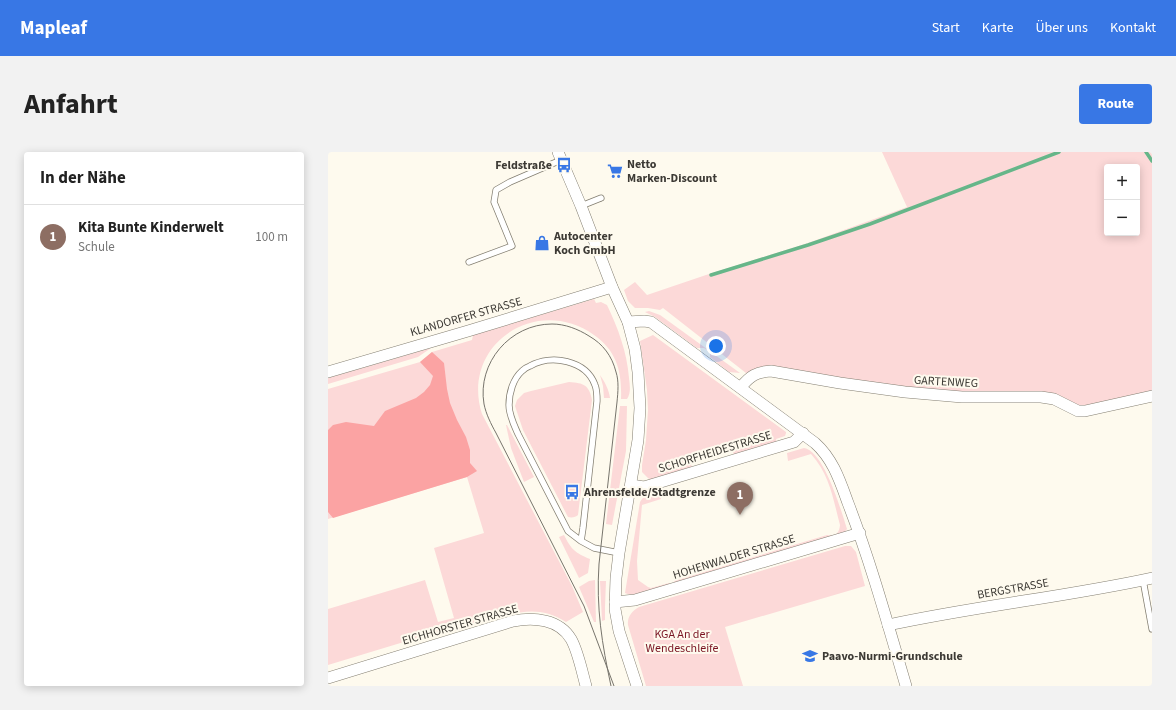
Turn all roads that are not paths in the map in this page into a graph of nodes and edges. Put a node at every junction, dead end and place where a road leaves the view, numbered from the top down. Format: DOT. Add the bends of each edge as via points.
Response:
graph roads {
  1 [pos="560,156"];
  2 [pos="601,198"];
  3 [pos="581,206"];
  4 [pos="469,262"];
  5 [pos="611,284"];
  6 [pos="628,322"];
  7 [pos="328,372"];
  8 [pos="741,387"];
  9 [pos="1152,396"];
  10 [pos="803,433"];
  11 [pos="630,485"];
  12 [pos="860,533"];
  13 [pos="581,541"];
  14 [pos="619,553"];
  15 [pos="1147,579"];
  16 [pos="615,602"];
  17 [pos="888,625"];
  18 [pos="1152,628"];
  19 [pos="328,678"];
  20 [pos="586,686"];
  21 [pos="636,686"];
  22 [pos="906,686"];
  1 -- 3 [label="street"];
  1 -- 4 [label="lane" via="496,190 494,202 512,246"];
  2 -- 3 [label="lane"];
  3 -- 5 [label="street"];
  5 -- 6 [label="street"];
  5 -- 7 [label="street, KLANDORFER STRASSE" via="475,329"];
  6 -- 8 [label="street" via="651,322"];
  6 -- 11 [label="street" via="635,349 640,408 638,440"];
  8 -- 9 [label="street, GARTENWEG" via="754,375 778,372 905,392 962,397 1042,397 1054,399 1085,412"];
  8 -- 10 [label="street"];
  10 -- 11 [label="street, SCHORFHEIDESTRASSE" via="794,442 782,446 644,487"];
  10 -- 12 [label="street" via="824,450 835,468"];
  11 -- 14 [label="street"];
  12 -- 16 [label="street, HOHENWALDER STRASSE" via="635,600"];
  12 -- 17 [label="street"];
  13 -- 13 [label="lane" via="597,401 596,386 586,371 574,364 554,359 535,363 522,371 511,387 509,405 518,434 568,531"];
  13 -- 14 [label="lane" via="594,548"];
  14 -- 16 [label="street"];
  15 -- 17 [label="street, BERGSTRASSE" via="926,616"];
  15 -- 18 [label="lane, BERGSTRASSE"];
  16 -- 21 [label="street" via="619,631"];
  17 -- 22 [label="street"];
  19 -- 20 [label="street, EICHHORSTER STRASSE" via="513,621 529,619 550,622 564,630 573,644"];
}
